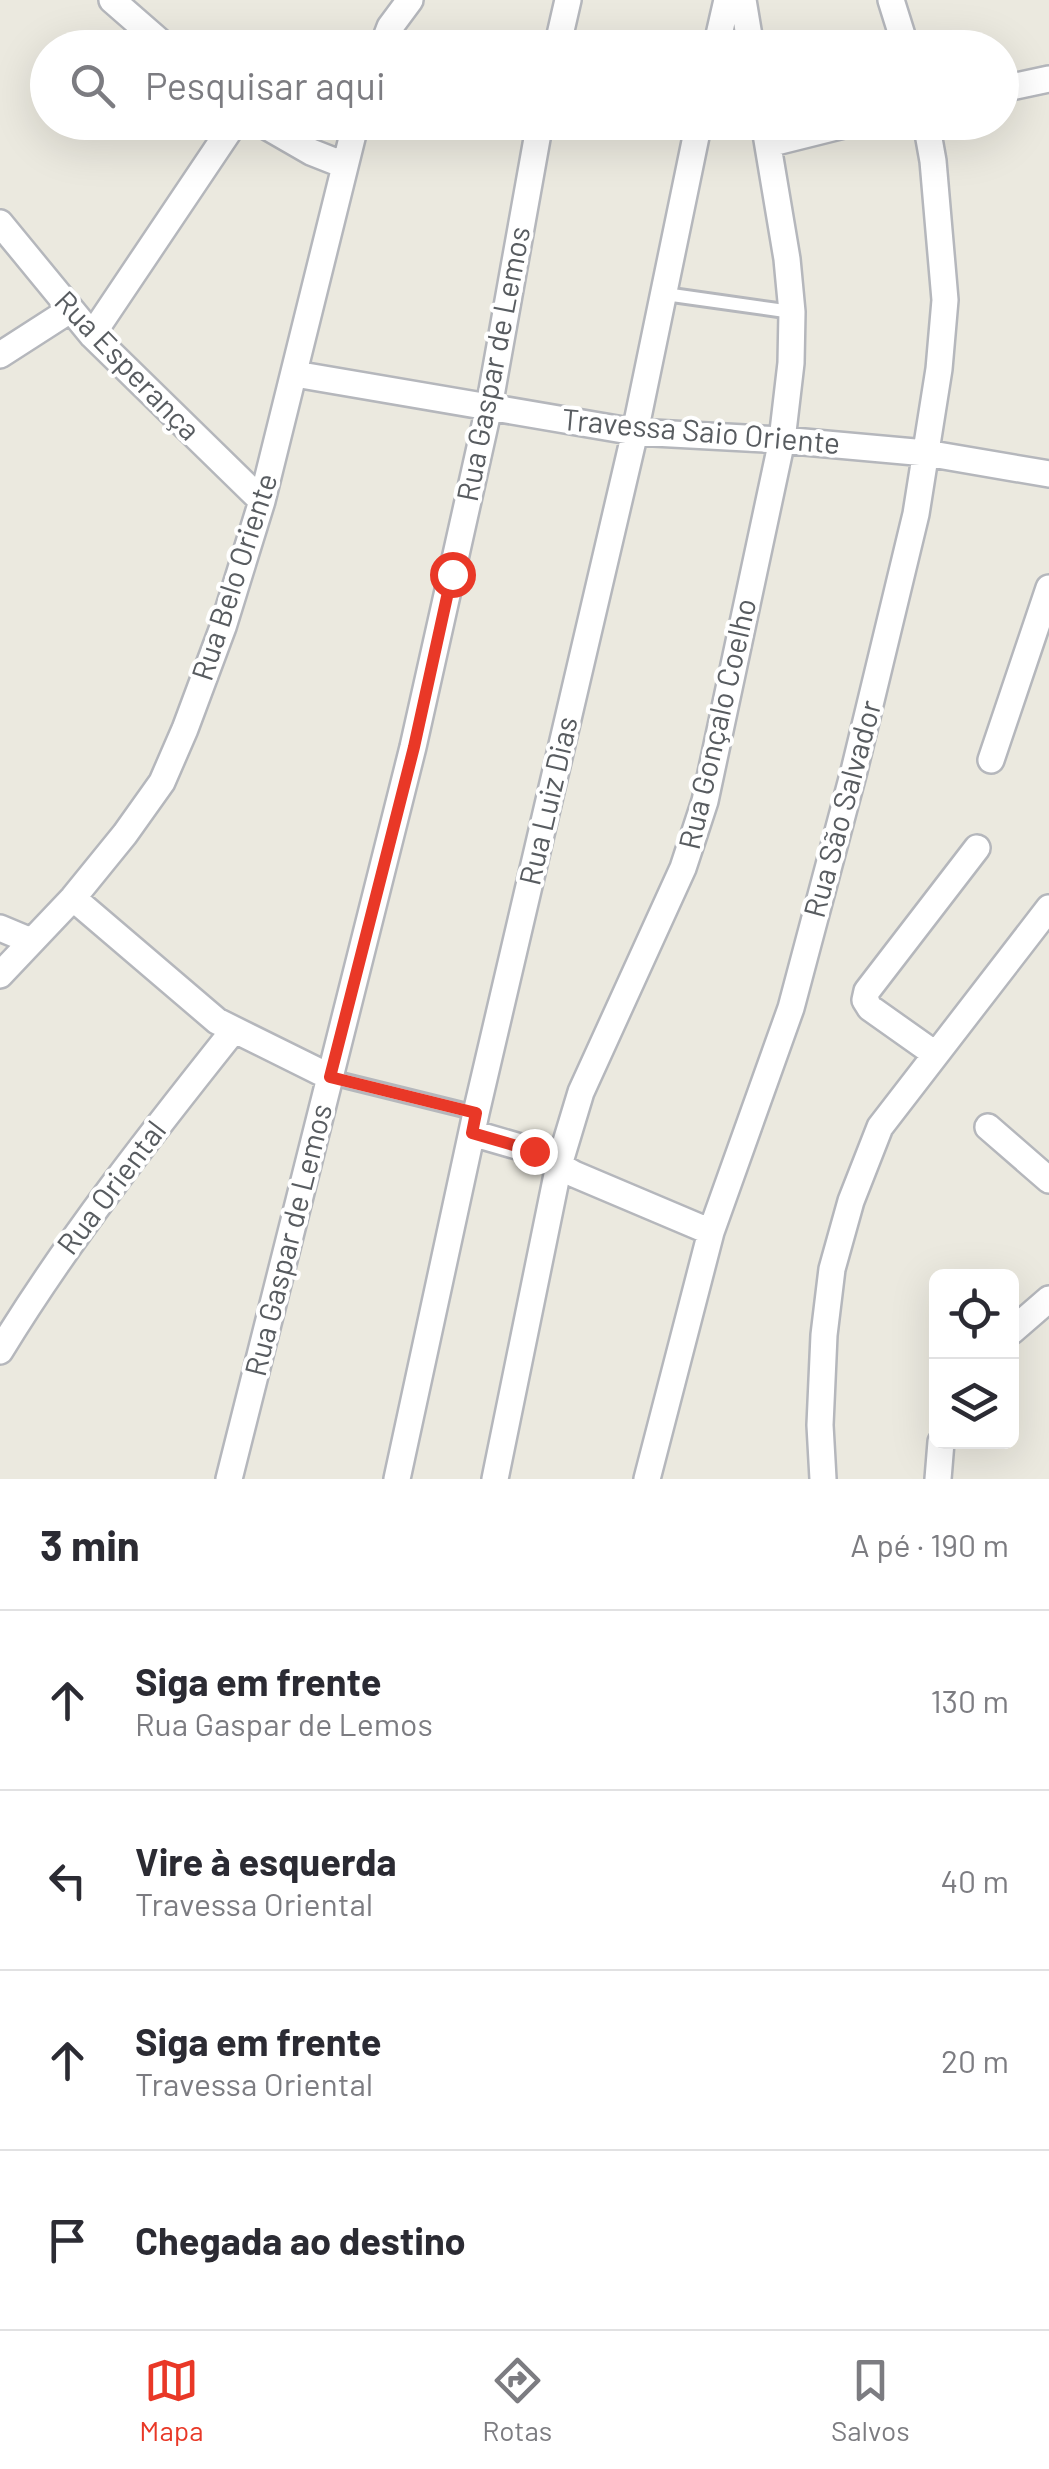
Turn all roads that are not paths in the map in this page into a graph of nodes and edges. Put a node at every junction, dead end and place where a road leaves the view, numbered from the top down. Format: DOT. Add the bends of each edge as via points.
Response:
graph roads {
  1 [pos="112,0"];
  2 [pos="410,0"];
  3 [pos="568,0"];
  4 [pos="727,0"];
  5 [pos="743,0"];
  6 [pos="891,0"];
  7 [pos="146,30"];
  8 [pos="389,30"];
  9 [pos="561,30"];
  10 [pos="720,30"];
  11 [pos="748,30"];
  12 [pos="900,30"];
  13 [pos="1049,79"];
  14 [pos="1019,85"];
  15 [pos="223,140"];
  16 [pos="290,140"];
  17 [pos="351,140"];
  18 [pos="537,140"];
  19 [pos="695,140"];
  20 [pos="767,140"];
  21 [pos="928,140"];
  22 [pos="344,166"];
  23 [pos="0,223"];
  24 [pos="665,294"];
  25 [pos="70,310"];
  26 [pos="792,312"];
  27 [pos="92,335"];
  28 [pos="0,355"];
  29 [pos="296,374"];
  30 [pos="490,407"];
  31 [pos="636,432"];
  32 [pos="782,440"];
  33 [pos="926,452"];
  34 [pos="1049,474"];
  35 [pos="262,501"];
  36 [pos="1049,588"];
  37 [pos="992,760"];
  38 [pos="977,848"];
  39 [pos="74,898"];
  40 [pos="1049,908"];
  41 [pos="0,928"];
  42 [pos="31,940"];
  43 [pos="0,975"];
  44 [pos="233,1031"];
  45 [pos="935,1054"];
  46 [pos="330,1077"];
  47 [pos="474,1123"];
  48 [pos="988,1127"];
  49 [pos="558,1165"];
  50 [pos="1049,1180"];
  51 [pos="711,1232"];
  52 [pos="1049,1299"];
  53 [pos="1019,1325"];
  54 [pos="0,1351"];
  55 [pos="940,1449"];
  56 [pos="229,1479"];
  57 [pos="397,1479"];
  58 [pos="495,1479"];
  59 [pos="647,1479"];
  60 [pos="822,1479"];
  61 [pos="938,1479"];
  1 -- 7 [label="street"];
  2 -- 8 [label="street"];
  3 -- 9 [label="street"];
  4 -- 10 [label="street"];
  5 -- 11 [label="street"];
  6 -- 12 [label="street"];
  13 -- 14 [label="street"];
  15 -- 27 [label="street"];
  16 -- 22 [label="street"];
  17 -- 22 [label="street, Rua Belo Oriente"];
  18 -- 30 [label="street, Rua Gaspar de Lemos"];
  19 -- 24 [label="street, Rua Luiz Dias"];
  20 -- 26 [label="street, Rua Gonçalo Coelho"];
  21 -- 33 [label="street, Rua São Salvador" via="945,300"];
  22 -- 29 [label="street, Rua Belo Oriente"];
  23 -- 25 [label="street, Rua Esperança"];
  24 -- 26 [label="lane"];
  24 -- 31 [label="street, Rua Luiz Dias"];
  25 -- 27 [label="street, Rua Esperança"];
  25 -- 28 [label="street"];
  26 -- 32 [label="street, Rua Gonçalo Coelho"];
  27 -- 35 [label="street, Rua Esperança"];
  29 -- 30 [label="street, Travessa Saio Oriente"];
  29 -- 35 [label="street, Rua Belo Oriente"];
  30 -- 31 [label="street, Travessa Saio Oriente"];
  30 -- 46 [label="street, Rua Gaspar de Lemos" via="414,747"];
  31 -- 32 [label="street, Travessa Saio Oriente"];
  31 -- 47 [label="street, Rua Luiz Dias"];
  32 -- 33 [label="street, Travessa Saio Oriente"];
  32 -- 49 [label="street, Rua Gonçalo Coelho" via="705,800 684,868 581,1092"];
  33 -- 34 [label="street, Travessa Saio Oriente"];
  33 -- 51 [label="street, Rua São Salvador" via="904,570 790,1008"];
  35 -- 39 [label="street, Rua Belo Oriente" via="223,626 162,782"];
  36 -- 37 [label="street"];
  38 -- 45 [label="street" via="865,1000"];
  39 -- 42 [label="street, Rua Belo Oriente"];
  39 -- 44 [label="street"];
  40 -- 45 [label="street"];
  41 -- 42 [label="street"];
  42 -- 43 [label="street, Rua Belo Oriente"];
  44 -- 46 [label="street"];
  44 -- 54 [label="street, Rua Oriental" via="100,1203"];
  45 -- 60 [label="street" via="880,1127 832,1269"];
  46 -- 47 [label="lane"];
  46 -- 56 [label="street, Rua Gaspar de Lemos"];
  47 -- 49 [label="street"];
  47 -- 57 [label="street, Rua Luiz Dias"];
  48 -- 50 [label="street"];
  49 -- 51 [label="street"];
  49 -- 58 [label="street, Rua Gonçalo Coelho"];
  51 -- 59 [label="street, Rua São Salvador"];
  52 -- 53 [label="street"];
  55 -- 61 [label="street"];
}
